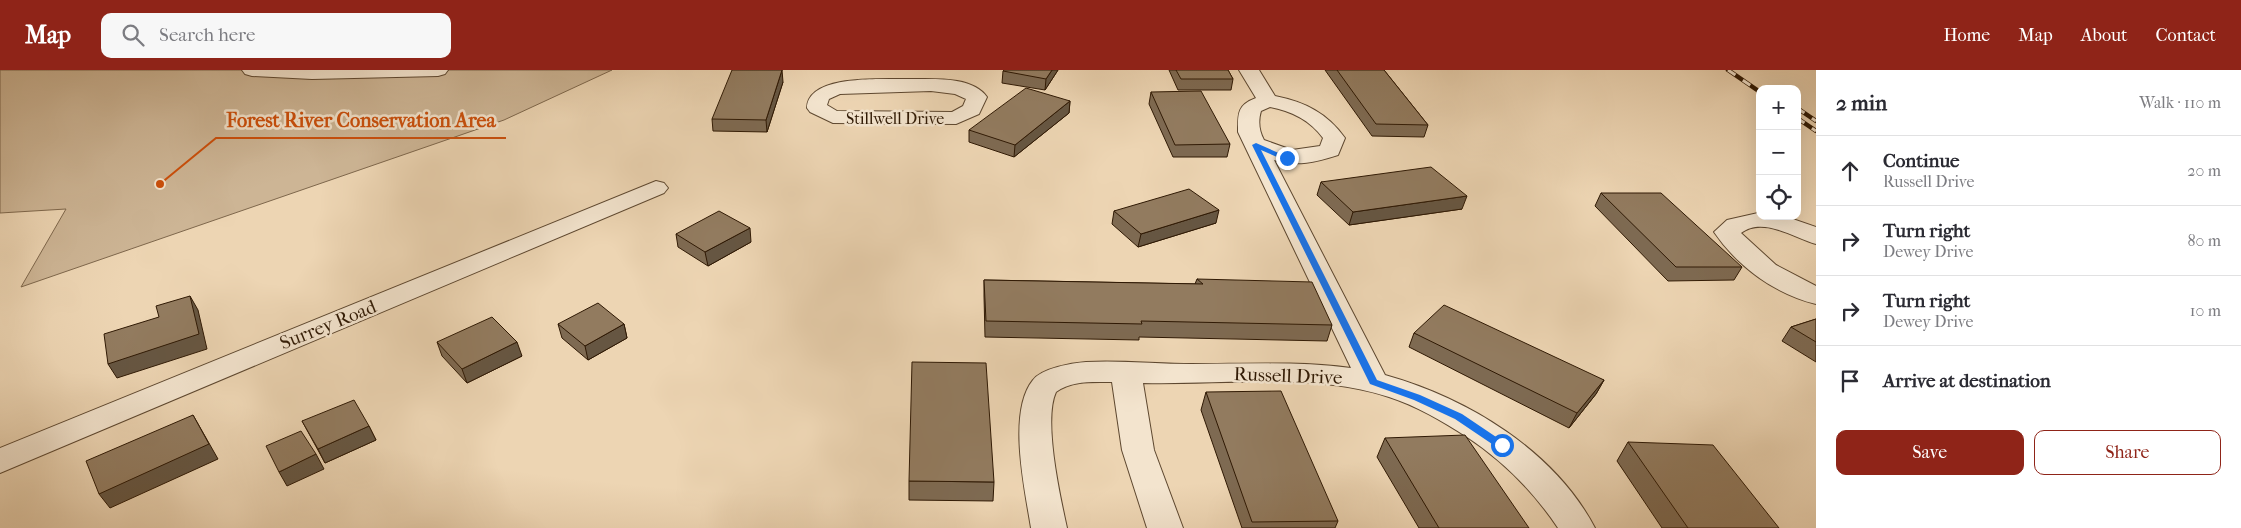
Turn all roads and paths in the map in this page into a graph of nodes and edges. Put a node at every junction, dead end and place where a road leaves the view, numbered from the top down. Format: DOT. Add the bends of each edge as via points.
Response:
graph roads {
  1 [pos="252,70"];
  2 [pos="438,70"];
  3 [pos="972,70"];
  4 [pos="1249,70"];
  5 [pos="959,87"];
  6 [pos="1268,102"];
  7 [pos="1256,145"];
  8 [pos="656,188"];
  9 [pos="1816,236"];
  10 [pos="1816,296"];
  11 [pos="1126,372"];
  12 [pos="1373,382"];
  13 [pos="0,461"];
  14 [pos="1049,528"];
  15 [pos="1165,528"];
  16 [pos="1577,528"];
  1 -- 2 [label="street" via="312,73"];
  3 -- 5 [label="street, Stillwell Drive"];
  4 -- 6 [label="street"];
  5 -- 5 [label="street, Stillwell Drive" via="845,88 825,92 816,103 823,114 833,117 956,118 972,110 977,97 974,92"];
  6 -- 7 [label="street" via="1252,107 1249,117 1249,132"];
  6 -- 7 [label="street" via="1290,104 1307,113 1325,124 1334,138 1330,150 1311,157 1287,158"];
  7 -- 12 [label="street"];
  8 -- 13 [label="street, Surrey Road"];
  9 -- 10 [label="street" via="1773,221 1751,220 1734,224 1727,232 1759,267 1783,283"];
  11 -- 12 [label="street, Russell Drive" via="1322,374"];
  11 -- 14 [label="street, Russell Drive" via="1084,372 1046,384 1039,392 1036,409 1041,486"];
  11 -- 15 [label="street" via="1138,450"];
  12 -- 16 [label="street, Russell Drive" via="1459,417 1502,445 1540,480 1568,512"];
}
